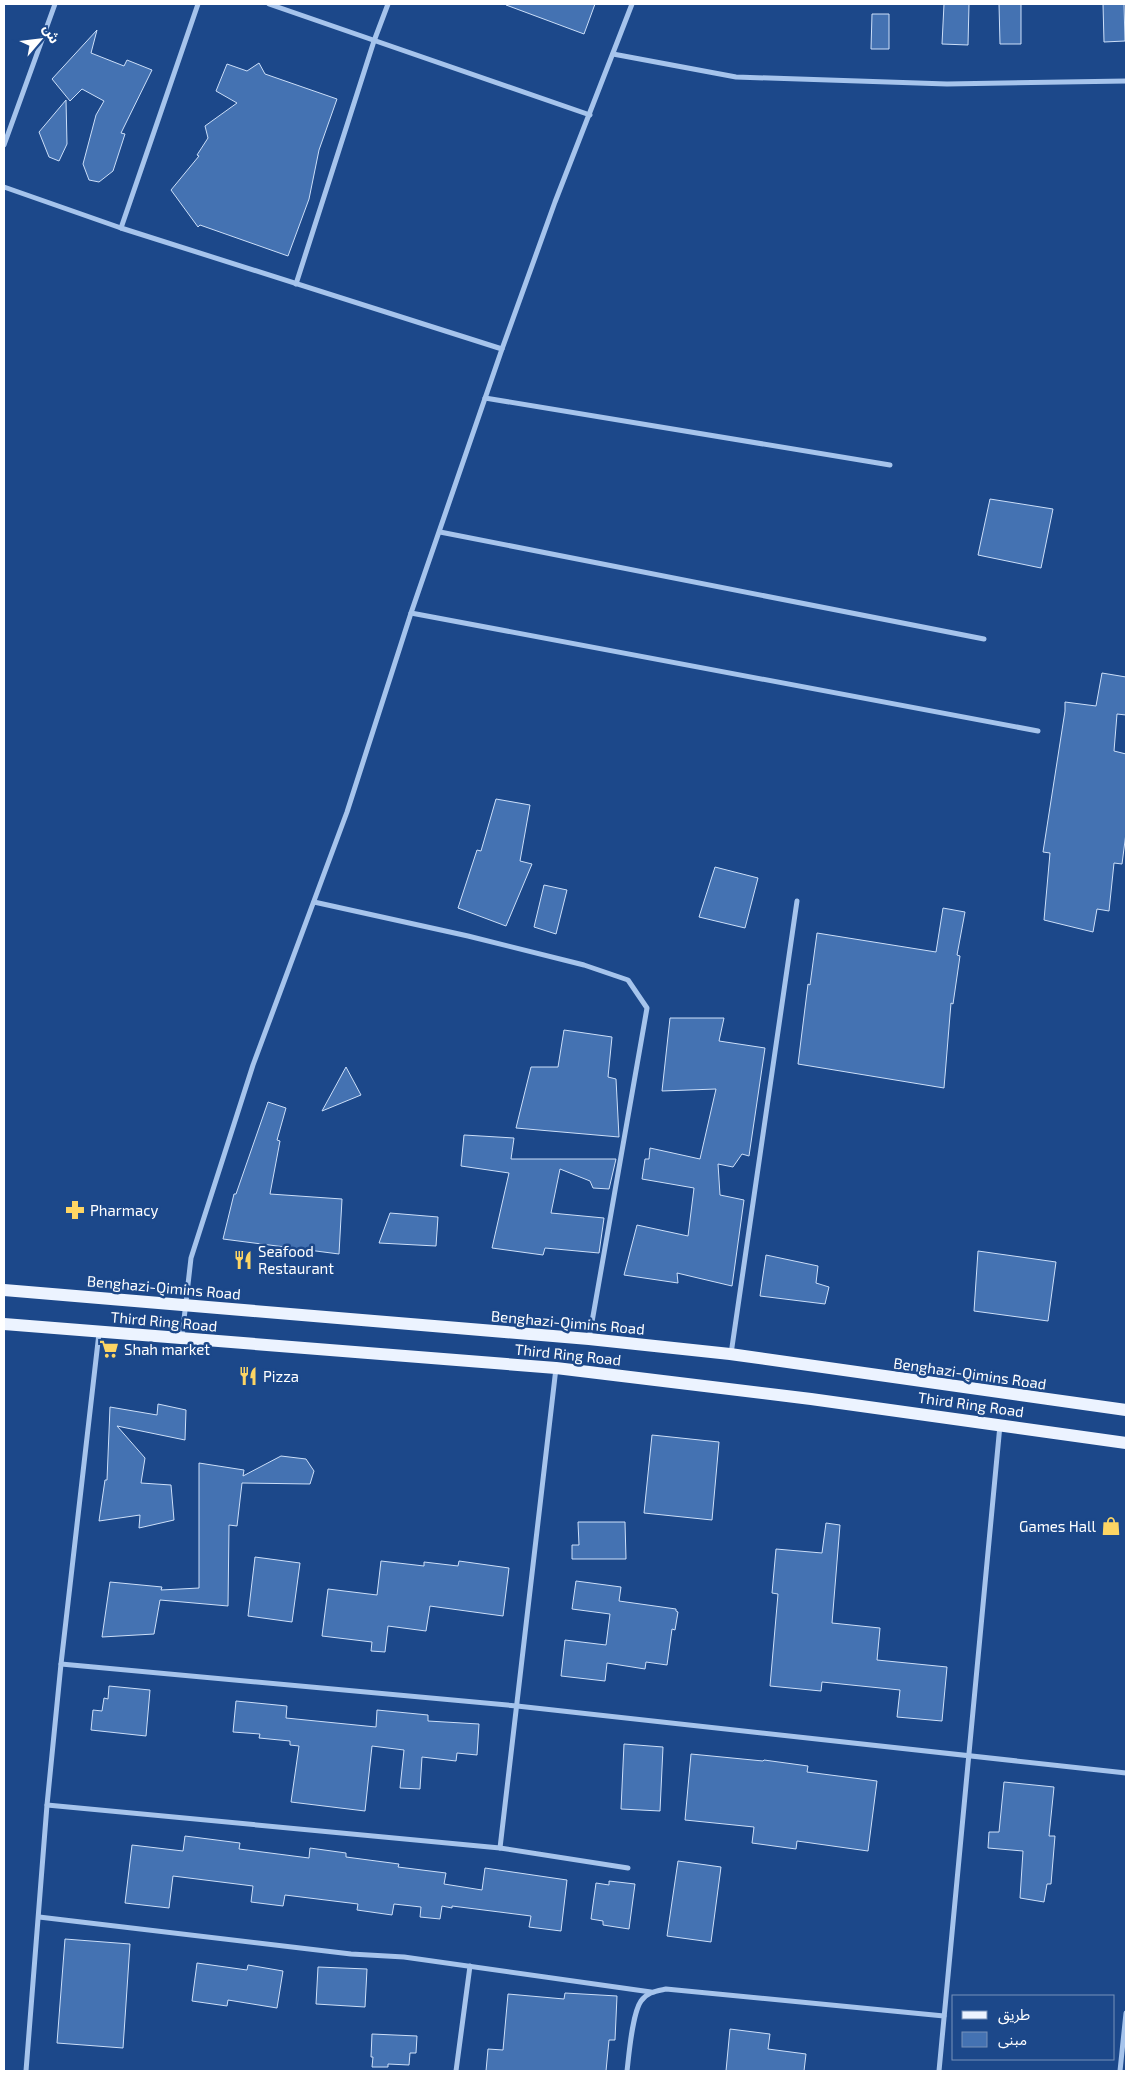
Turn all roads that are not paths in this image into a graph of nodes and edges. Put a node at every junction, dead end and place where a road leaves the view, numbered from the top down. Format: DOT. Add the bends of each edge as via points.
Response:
graph roads {
  1 [pos="55,4"];
  2 [pos="198,4"];
  3 [pos="269,4"];
  4 [pos="388,4"];
  5 [pos="632,4"];
  6 [pos="374,41"];
  7 [pos="613,54"];
  8 [pos="1126,81"];
  9 [pos="590,115"];
  10 [pos="4,145"];
  11 [pos="4,187"];
  12 [pos="121,228"];
  13 [pos="296,284"];
  14 [pos="502,349"];
  15 [pos="485,398"];
  16 [pos="890,465"];
  17 [pos="440,532"];
  18 [pos="412,613"];
  19 [pos="984,639"];
  20 [pos="1038,731"];
  21 [pos="797,901"];
  22 [pos="314,902"];
  23 [pos="4,1290"];
  24 [pos="184,1306"];
  25 [pos="4,1324"];
  26 [pos="99,1332"];
  27 [pos="182,1338"];
  28 [pos="588,1339"];
  29 [pos="730,1354"];
  30 [pos="556,1368"];
  31 [pos="1126,1410"];
  32 [pos="1000,1425"];
  33 [pos="1126,1443"];
  34 [pos="61,1664"];
  35 [pos="516,1706"];
  36 [pos="968,1755"];
  37 [pos="1126,1773"];
  38 [pos="47,1806"];
  39 [pos="500,1848"];
  40 [pos="628,1868"];
  41 [pos="39,1917"];
  42 [pos="470,1966"];
  43 [pos="651,1992"];
  44 [pos="1126,2013"];
  45 [pos="944,2016"];
  46 [pos="26,2071"];
  47 [pos="456,2071"];
  48 [pos="627,2071"];
  49 [pos="939,2071"];
  50 [pos="1120,2071"];
  1 -- 10 [label="street"];
  2 -- 12 [label="street"];
  3 -- 6 [label="street"];
  4 -- 6 [label="street"];
  5 -- 7 [label="street"];
  6 -- 9 [label="street"];
  6 -- 13 [label="street"];
  7 -- 8 [label="street" via="736,77 947,84"];
  7 -- 9 [label="street"];
  9 -- 14 [label="street"];
  11 -- 12 [label="street"];
  12 -- 13 [label="street"];
  13 -- 14 [label="street"];
  14 -- 15 [label="street"];
  15 -- 16 [label="street"];
  15 -- 17 [label="street"];
  17 -- 18 [label="street"];
  17 -- 19 [label="street"];
  18 -- 20 [label="street"];
  18 -- 22 [label="street"];
  21 -- 29 [label="street"];
  22 -- 24 [label="street" via="253,1065 191,1258"];
  22 -- 28 [label="street" via="584,964 628,980 647,1008"];
  23 -- 24 [label="main road, Benghazi-Qimins Road"];
  24 -- 27 [label="street"];
  24 -- 28 [label="main road, Benghazi-Qimins Road"];
  25 -- 26 [label="main road, Third Ring Road"];
  26 -- 27 [label="main road, Third Ring Road"];
  26 -- 34 [label="street"];
  27 -- 30 [label="main road, Third Ring Road"];
  28 -- 29 [label="main road, Benghazi-Qimins Road"];
  29 -- 31 [label="main road, Benghazi-Qimins Road"];
  30 -- 32 [label="main road, Third Ring Road" via="802,1397"];
  30 -- 35 [label="street"];
  32 -- 33 [label="main road, Third Ring Road"];
  32 -- 36 [label="street"];
  34 -- 35 [label="street"];
  34 -- 38 [label="street"];
  35 -- 36 [label="street"];
  35 -- 39 [label="street"];
  36 -- 37 [label="street"];
  36 -- 45 [label="street"];
  38 -- 39 [label="street"];
  38 -- 41 [label="street"];
  39 -- 40 [label="street"];
  41 -- 42 [label="street"];
  41 -- 46 [label="street"];
  42 -- 43 [label="street"];
  42 -- 47 [label="street"];
  43 -- 45 [label="street" via="666,1989"];
  43 -- 48 [label="street" via="641,2001 635,2020"];
  44 -- 50 [label="street"];
  45 -- 49 [label="street"];
}
